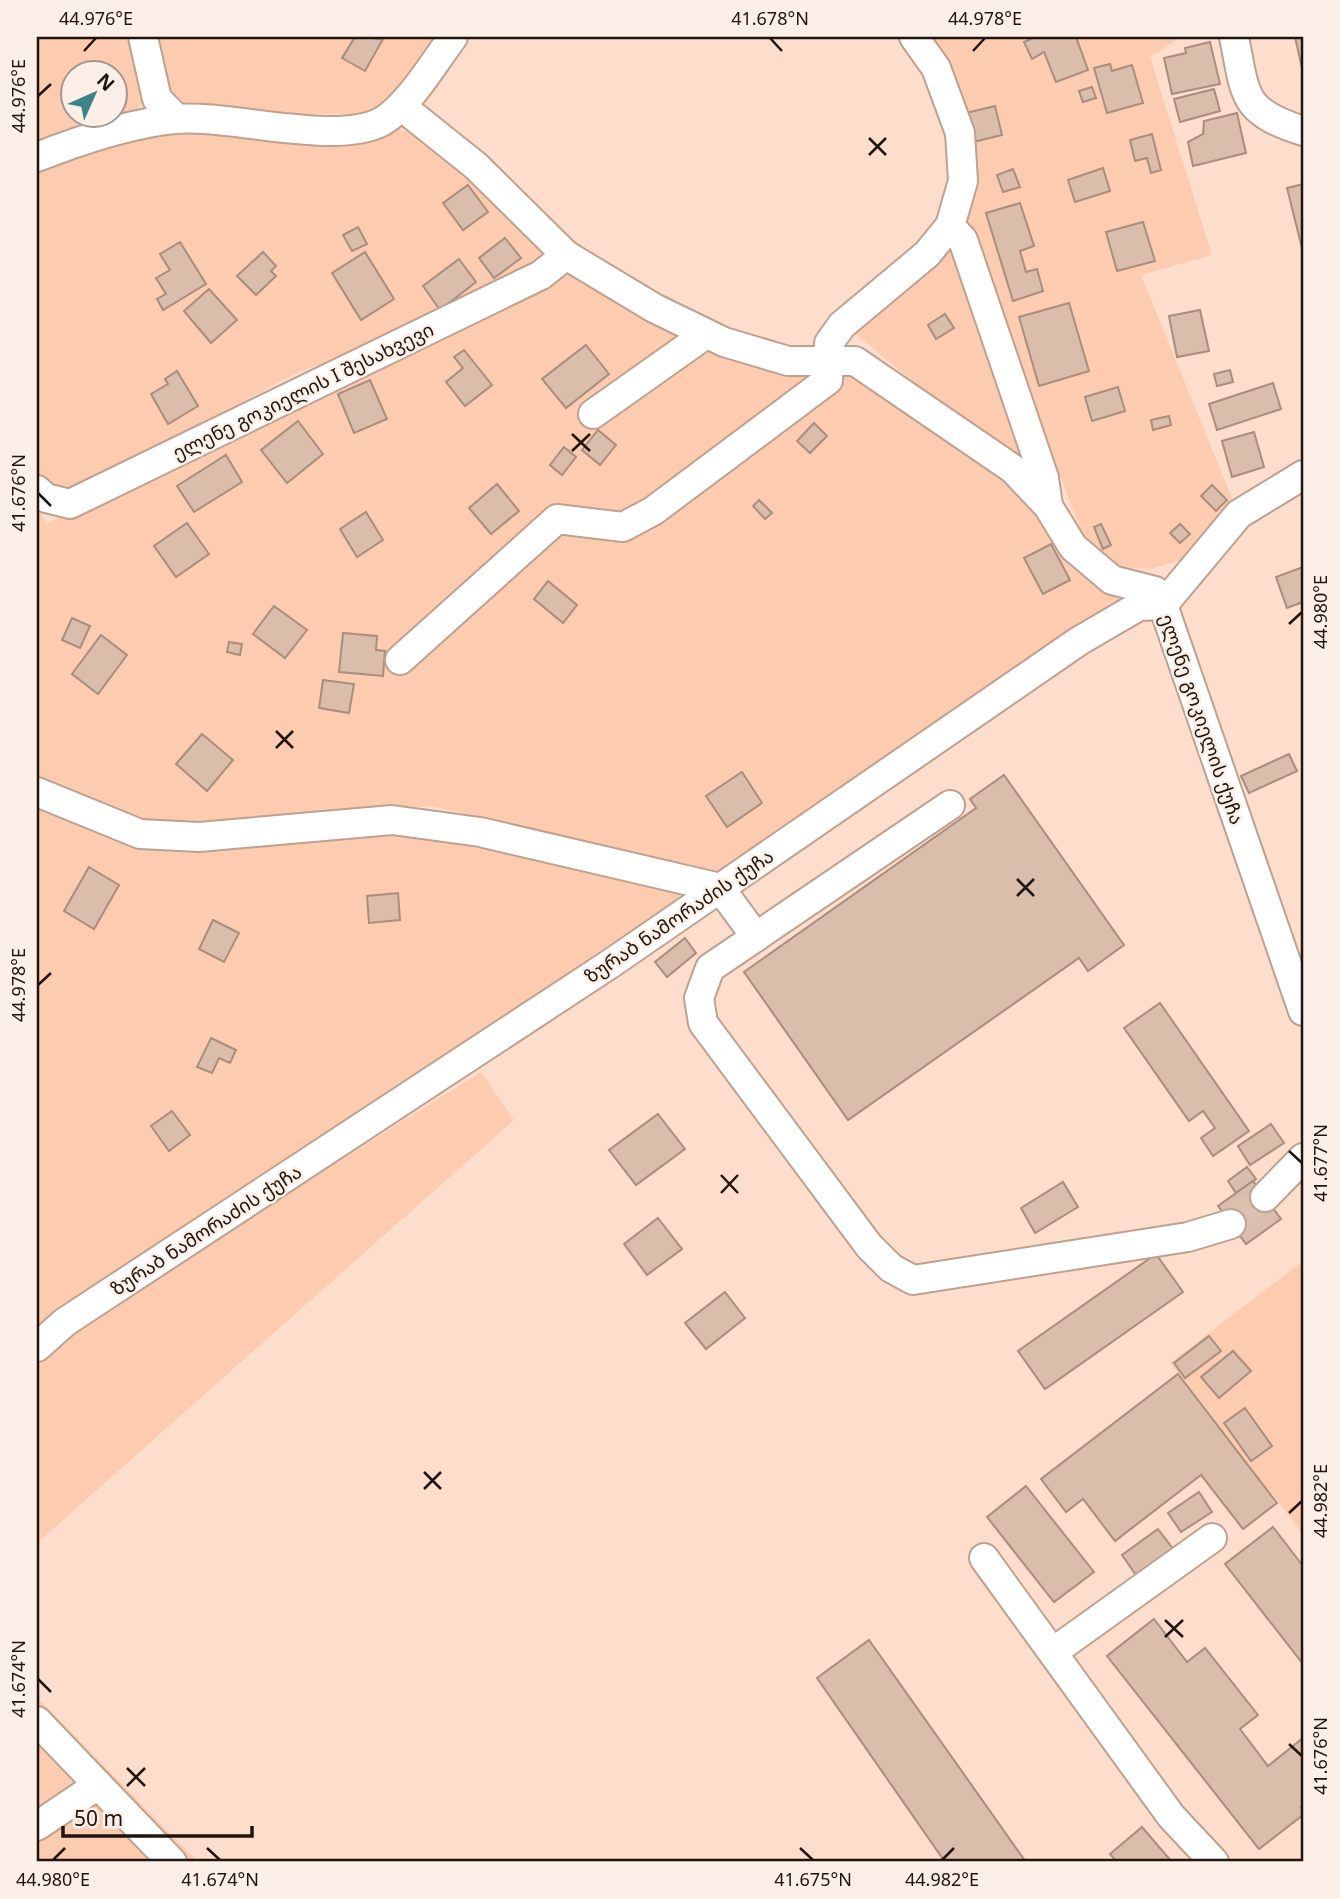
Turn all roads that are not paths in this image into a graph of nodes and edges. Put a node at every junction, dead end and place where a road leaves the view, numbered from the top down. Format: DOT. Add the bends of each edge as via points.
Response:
graph roads {
  1 [pos="143,37"];
  2 [pos="453,37"];
  3 [pos="914,37"];
  4 [pos="1234,37"];
  5 [pos="401,106"];
  6 [pos="176,118"];
  7 [pos="1303,131"];
  8 [pos="37,157"];
  9 [pos="950,226"];
  10 [pos="566,254"];
  11 [pos="706,334"];
  12 [pos="827,360"];
  13 [pos="593,414"];
  14 [pos="1303,475"];
  15 [pos="37,490"];
  16 [pos="1048,506"];
  17 [pos="1163,605"];
  18 [pos="400,660"];
  19 [pos="37,792"];
  20 [pos="950,805"];
  21 [pos="720,888"];
  22 [pos="756,937"];
  23 [pos="1303,1011"];
  24 [pos="1303,1158"];
  25 [pos="1265,1197"];
  26 [pos="1231,1224"];
  27 [pos="37,1347"];
  28 [pos="1212,1538"];
  29 [pos="984,1558"];
  30 [pos="1053,1652"];
  31 [pos="37,1721"];
  32 [pos="98,1785"];
  33 [pos="37,1826"];
  34 [pos="172,1862"];
  35 [pos="1214,1862"];
  1 -- 6 [label="street" via="156,99"];
  2 -- 5 [label="street"];
  3 -- 9 [label="street" via="936,68 960,133 963,181"];
  4 -- 7 [label="street" via="1246,97 1271,121"];
  5 -- 6 [label="street" via="381,122 334,129"];
  5 -- 10 [label="street" via="476,166"];
  6 -- 8 [label="street" via="74,142"];
  9 -- 12 [label="street" via="927,254 842,325 829,343"];
  9 -- 16 [label="street" via="963,240 1044,478"];
  10 -- 11 [label="street"];
  10 -- 15 [label="street, ელენე გოკიელის I შესახვევი" via="541,275 70,504 46,499"];
  11 -- 12 [label="street" via="788,360"];
  11 -- 13 [label="street"];
  12 -- 16 [label="street, ელენე გოკიელის ქუჩა" via="855,361 882,377 1013,469"];
  12 -- 18 [label="street" via="828,380 653,511 623,527 557,519"];
  14 -- 17 [label="street" via="1239,514"];
  16 -- 17 [label="street, ელენე გოკიელის ქუჩა" via="1073,547 1112,580 1155,591"];
  17 -- 21 [label="street, ზურაბ ნამორაძის ქუჩა" via="1139,606 1079,641"];
  17 -- 23 [label="street, ელენე გოკიელის ქუჩა"];
  19 -- 21 [label="street" via="140,834 200,837 392,820 480,832"];
  20 -- 22 [label="street"];
  21 -- 22 [label="street"];
  21 -- 27 [label="street, ზურაბ ნამორაძის ქუჩა" via="65,1322"];
  22 -- 26 [label="street" via="710,968 699,998 703,1023 869,1246 891,1268 913,1280 1188,1237"];
  24 -- 25 [label="street"];
  28 -- 30 [label="street"];
  29 -- 30 [label="street"];
  30 -- 35 [label="street" via="1171,1816"];
  31 -- 32 [label="street"];
  32 -- 33 [label="street"];
  32 -- 34 [label="street"];
}
